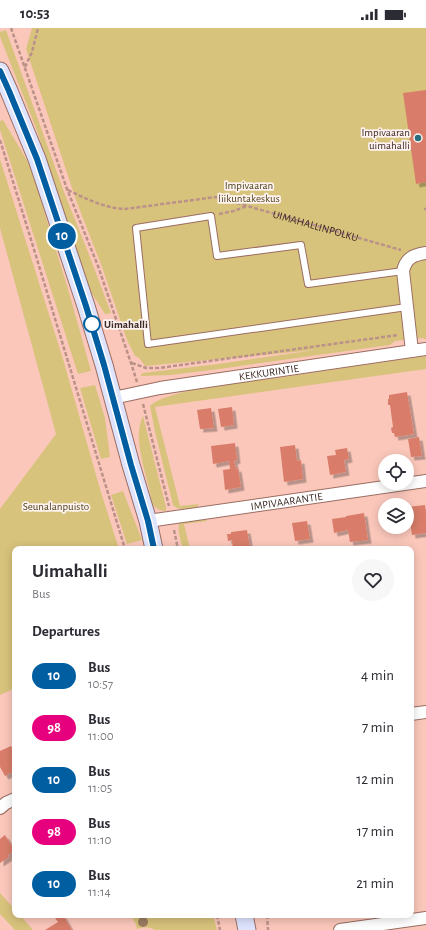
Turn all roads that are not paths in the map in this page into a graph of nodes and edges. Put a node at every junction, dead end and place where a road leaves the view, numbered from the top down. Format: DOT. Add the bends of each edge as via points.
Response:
graph roads {
  1 [pos="0,71"];
  2 [pos="421,254"];
  3 [pos="403,272"];
  4 [pos="407,307"];
  5 [pos="426,349"];
  6 [pos="412,351"];
  7 [pos="113,398"];
  8 [pos="426,481"];
  9 [pos="148,521"];
  10 [pos="153,546"];
  11 [pos="426,712"];
  12 [pos="414,714"];
  13 [pos="12,800"];
  14 [pos="0,808"];
  15 [pos="245,918"];
  16 [pos="426,918"];
  17 [pos="247,930"];
  18 [pos="340,930"];
  1 -- 7 [label="main road" via="37,159 86,306"];
  2 -- 3 [label="street" via="410,258"];
  3 -- 4 [label="street"];
  3 -- 4 [label="lane" via="308,284 301,245 217,256 211,216 136,228 148,344"];
  4 -- 6 [label="street"];
  5 -- 6 [label="street, KEKKURINTIE"];
  6 -- 7 [label="street, KEKKURINTIE" via="160,388"];
  7 -- 9 [label="main road"];
  8 -- 9 [label="street, IMPIVAARANTIE"];
  9 -- 10 [label="main road"];
  11 -- 12 [label="street"];
  13 -- 14 [label="street"];
  15 -- 17 [label="main road"];
  16 -- 18 [label="street"];
}
